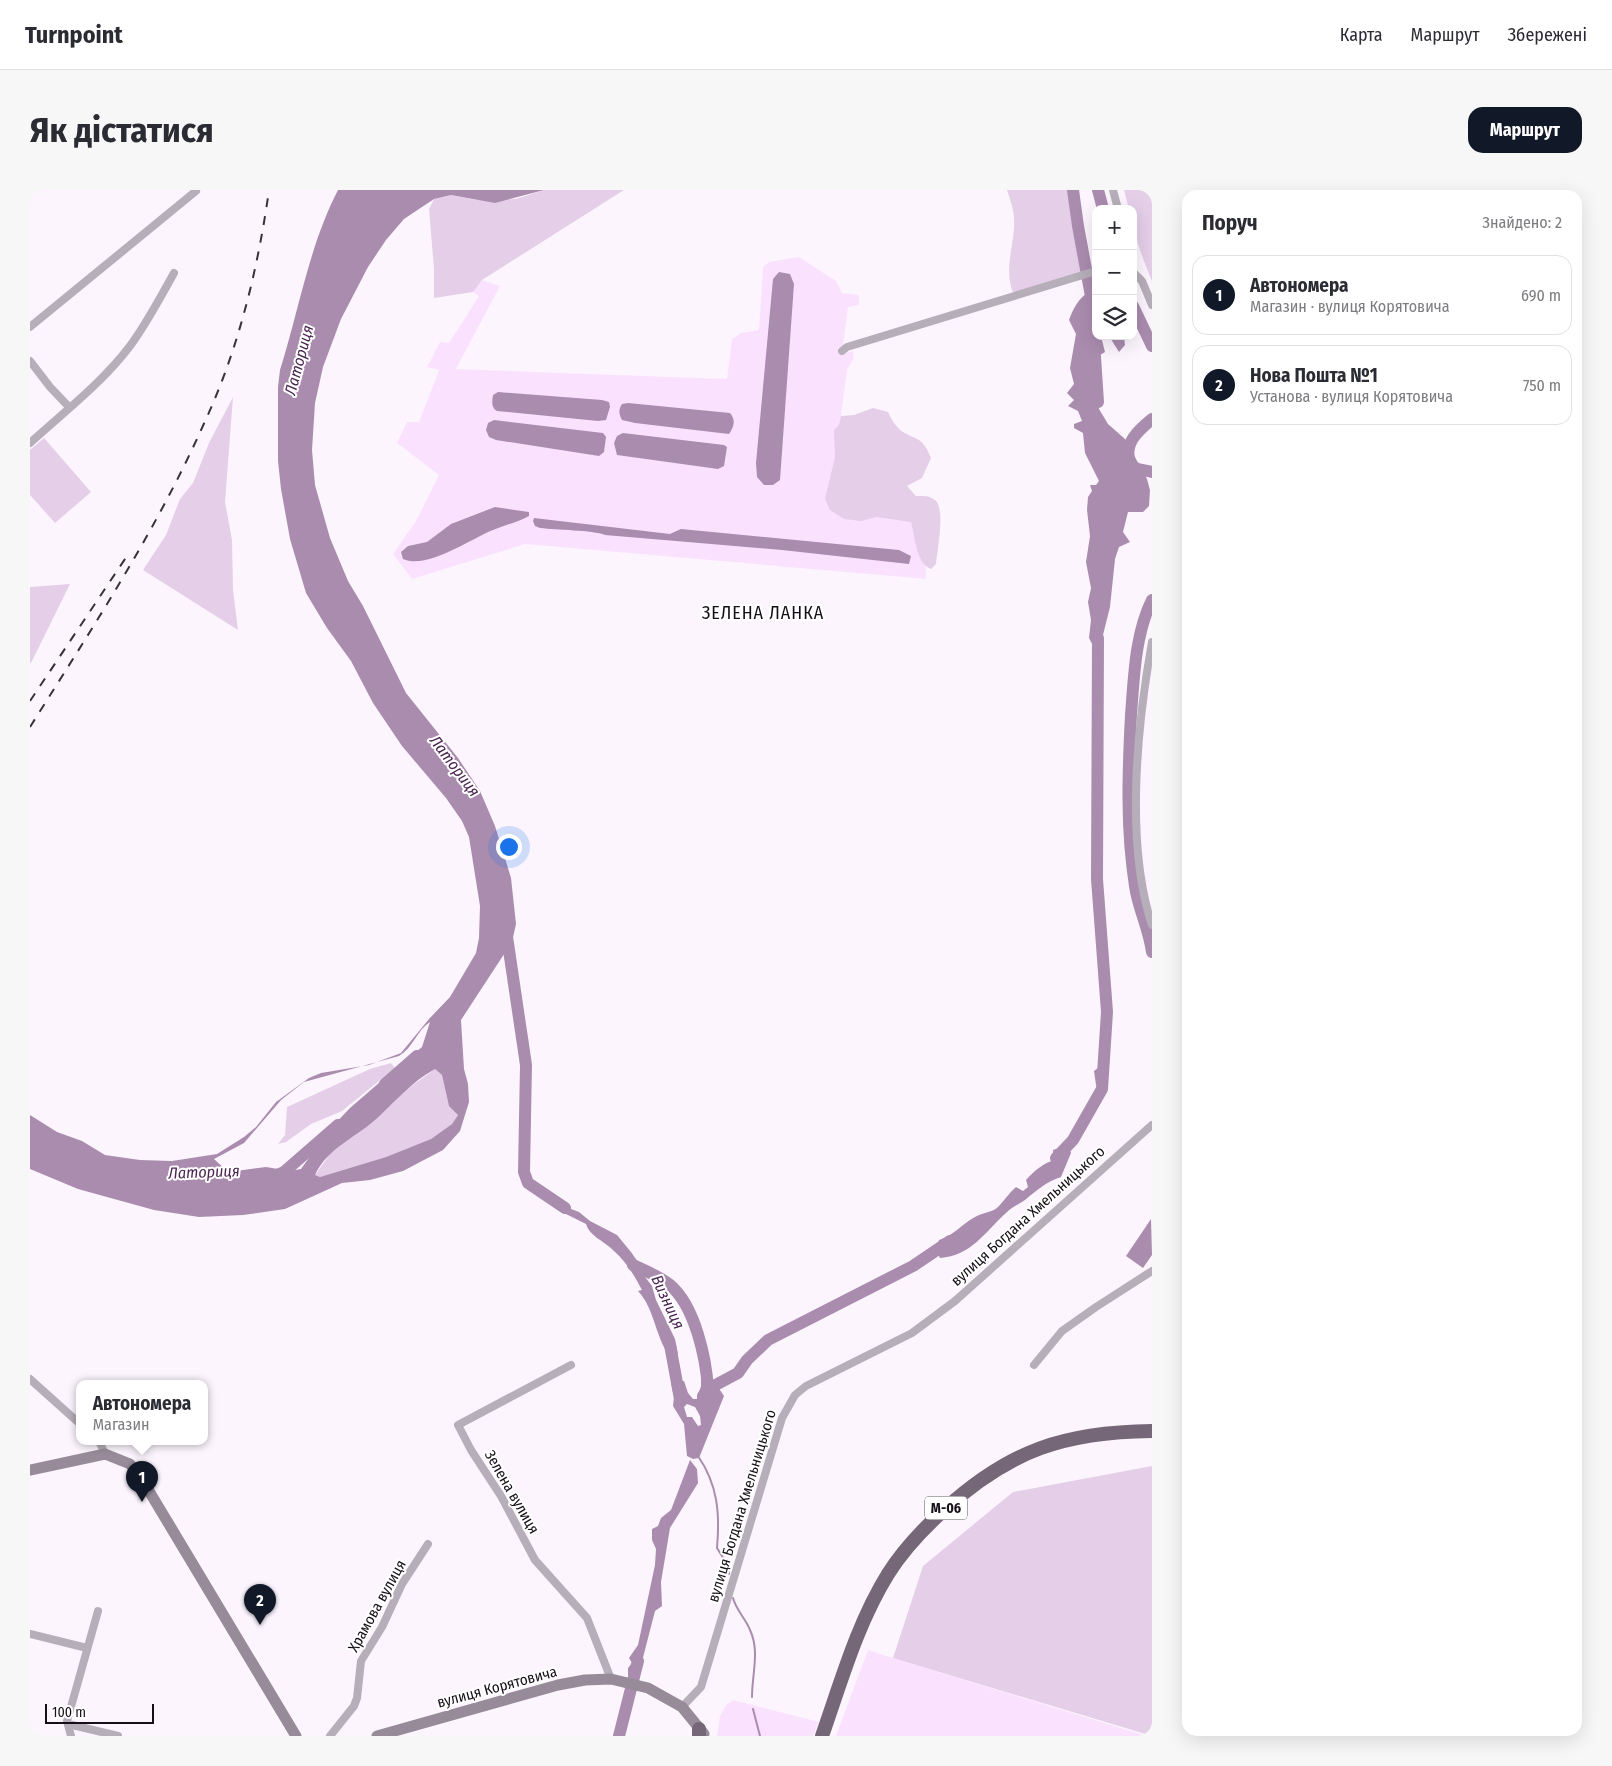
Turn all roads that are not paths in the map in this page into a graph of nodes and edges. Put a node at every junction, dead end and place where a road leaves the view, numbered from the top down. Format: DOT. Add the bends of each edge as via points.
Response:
graph roads {
  1 [pos="1113,190"];
  2 [pos="196,191"];
  3 [pos="1117,205"];
  4 [pos="1092,272"];
  5 [pos="174,273"];
  6 [pos="1137,276"];
  7 [pos="1152,305"];
  8 [pos="30,327"];
  9 [pos="842,351"];
  10 [pos="30,361"];
  11 [pos="69,407"];
  12 [pos="30,443"];
  13 [pos="1152,642"];
  14 [pos="1152,925"];
  15 [pos="1152,1125"];
  16 [pos="1151,1275"];
  17 [pos="1034,1364"];
  18 [pos="571,1365"];
  19 [pos="30,1379"];
  20 [pos="76,1419"];
  21 [pos="1152,1432"];
  22 [pos="101,1445"];
  23 [pos="105,1454"];
  24 [pos="30,1470"];
  25 [pos="428,1544"];
  26 [pos="98,1611"];
  27 [pos="30,1634"];
  28 [pos="87,1648"];
  29 [pos="611,1679"];
  30 [pos="682,1707"];
  31 [pos="68,1724"];
  32 [pos="701,1734"];
  33 [pos="71,1736"];
  34 [pos="118,1736"];
  35 [pos="296,1736"];
  36 [pos="330,1736"];
  37 [pos="377,1736"];
  38 [pos="822,1736"];
  1 -- 3 [label="street"];
  2 -- 8 [label="street"];
  4 -- 9 [label="street"];
  5 -- 11 [label="street" via="129,347"];
  6 -- 7 [label="street"];
  10 -- 11 [label="street"];
  11 -- 12 [label="street"];
  13 -- 14 [label="street" via="1137,752 1141,885"];
  15 -- 30 [label="street, вулиця Богдана Хмельницького" via="927,1323 806,1386 795,1395 782,1418 701,1687"];
  16 -- 17 [label="street" via="1117,1293 1062,1331"];
  18 -- 29 [label="street, Зелена вулиця" via="458,1425 535,1560 587,1618"];
  19 -- 20 [label="street"];
  21 -- 38 [label="highway, М-06" via="1094,1434 1042,1446 997,1468 956,1498 915,1539 888,1574 868,1612"];
  22 -- 23 [label="street"];
  23 -- 24 [label="main road"];
  23 -- 35 [label="main road" via="130,1464 144,1481"];
  25 -- 36 [label="street, Храмова вулиця" via="402,1584 382,1627 361,1661 354,1706"];
  26 -- 28 [label="street"];
  27 -- 28 [label="street"];
  28 -- 31 [label="street"];
  29 -- 30 [label="main road, вулиця Корятовича" via="648,1688"];
  29 -- 37 [label="main road, вулиця Корятовича" via="558,1685"];
  30 -- 32 [label="main road"];
  31 -- 33 [label="street"];
  31 -- 34 [label="street"];
}
